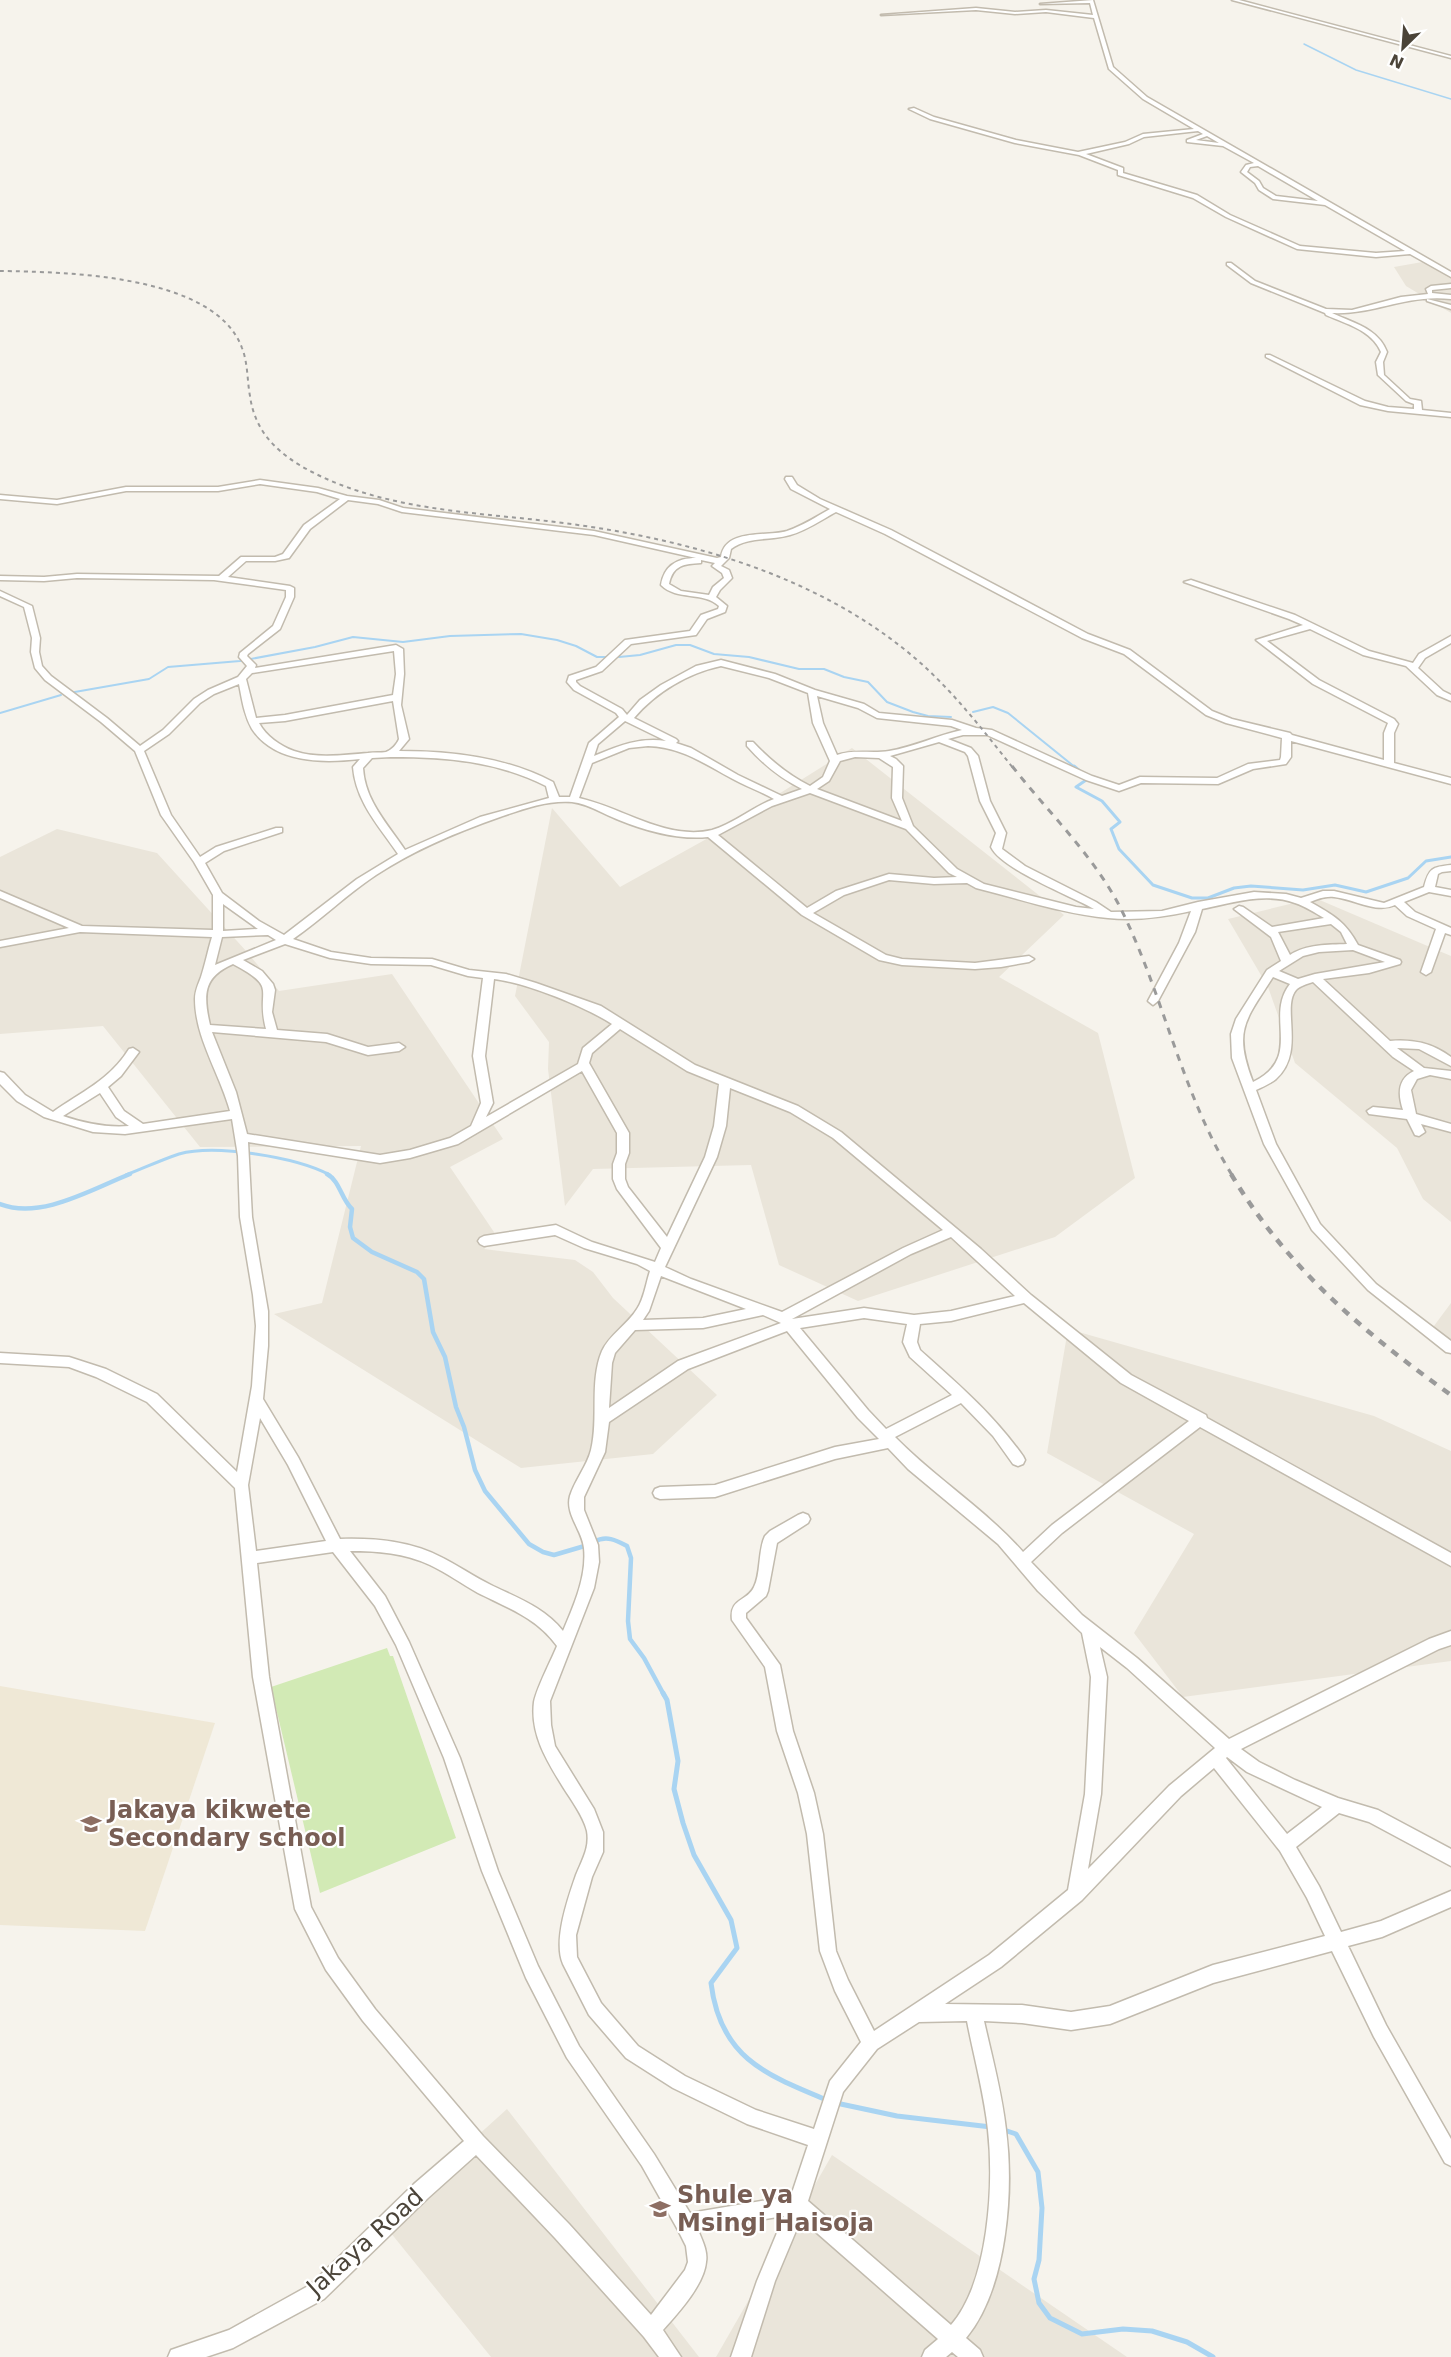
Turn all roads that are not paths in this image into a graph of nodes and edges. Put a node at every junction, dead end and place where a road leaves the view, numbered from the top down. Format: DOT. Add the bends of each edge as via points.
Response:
graph roads {
  1 [pos="1234,0"];
  2 [pos="1091,1"];
  3 [pos="1035,4"];
  4 [pos="1002,5"];
  5 [pos="987,9"];
  6 [pos="883,15"];
  7 [pos="1096,16"];
  8 [pos="1451,57"];
  9 [pos="912,110"];
  10 [pos="1197,130"];
  11 [pos="1206,135"];
  12 [pos="1225,146"];
  13 [pos="1081,154"];
  14 [pos="1258,164"];
  15 [pos="1299,187"];
  16 [pos="1262,190"];
  17 [pos="1326,203"];
  18 [pos="1411,252"];
  19 [pos="1229,264"];
  20 [pos="1451,275"];
  21 [pos="1451,286"];
  22 [pos="1432,296"];
  23 [pos="1419,297"];
  24 [pos="1451,297"];
  25 [pos="1451,307"];
  26 [pos="1322,310"];
  27 [pos="1268,356"];
  28 [pos="1418,408"];
  29 [pos="1451,413"];
  30 [pos="789,479"];
  31 [pos="0,497"];
  32 [pos="345,498"];
  33 [pos="836,509"];
  34 [pos="717,561"];
  35 [pos="0,578"];
  36 [pos="222,578"];
  37 [pos="1188,582"];
  38 [pos="0,593"];
  39 [pos="712,597"];
  40 [pos="1310,626"];
  41 [pos="1451,639"];
  42 [pos="1414,667"];
  43 [pos="251,671"];
  44 [pos="242,679"];
  45 [pos="812,692"];
  46 [pos="399,697"];
  47 [pos="1451,698"];
  48 [pos="627,718"];
  49 [pos="254,721"];
  50 [pos="975,731"];
  51 [pos="1287,735"];
  52 [pos="404,739"];
  53 [pos="940,740"];
  54 [pos="750,744"];
  55 [pos="678,746"];
  56 [pos="139,750"];
  57 [pos="390,754"];
  58 [pos="430,755"];
  59 [pos="879,755"];
  60 [pos="368,757"];
  61 [pos="834,759"];
  62 [pos="589,761"];
  63 [pos="1389,763"];
  64 [pos="1451,781"];
  65 [pos="809,790"];
  66 [pos="781,799"];
  67 [pos="555,800"];
  68 [pos="574,800"];
  69 [pos="909,827"];
  70 [pos="279,830"];
  71 [pos="710,833"];
  72 [pos="403,854"];
  73 [pos="199,862"];
  74 [pos="1451,868"];
  75 [pos="967,880"];
  76 [pos="1429,889"];
  77 [pos="1451,893"];
  78 [pos="0,894"];
  79 [pos="218,895"];
  80 [pos="1301,901"];
  81 [pos="1398,901"];
  82 [pos="1198,905"];
  83 [pos="1239,909"];
  84 [pos="806,913"];
  85 [pos="1110,915"];
  86 [pos="1333,920"];
  87 [pos="80,929"];
  88 [pos="1271,930"];
  89 [pos="1446,931"];
  90 [pos="271,932"];
  91 [pos="218,934"];
  92 [pos="284,940"];
  93 [pos="0,944"];
  94 [pos="1353,947"];
  95 [pos="1029,959"];
  96 [pos="234,960"];
  97 [pos="1286,960"];
  98 [pos="1271,972"];
  99 [pos="1426,972"];
  100 [pos="207,973"];
  101 [pos="489,974"];
  102 [pos="1315,978"];
  103 [pos="1298,984"];
  104 [pos="1153,1001"];
  105 [pos="620,1023"];
  106 [pos="206,1028"];
  107 [pos="273,1035"];
  108 [pos="1387,1045"];
  109 [pos="399,1047"];
  110 [pos="133,1052"];
  111 [pos="1451,1062"];
  112 [pos="584,1065"];
  113 [pos="1422,1072"];
  114 [pos="1451,1075"];
  115 [pos="0,1076"];
  116 [pos="725,1083"];
  117 [pos="102,1087"];
  118 [pos="1250,1088"];
  119 [pos="1373,1111"];
  120 [pos="237,1114"];
  121 [pos="1411,1115"];
  122 [pos="54,1117"];
  123 [pos="141,1128"];
  124 [pos="1451,1128"];
  125 [pos="475,1129"];
  126 [pos="1419,1132"];
  127 [pos="242,1137"];
  128 [pos="950,1232"];
  129 [pos="484,1241"];
  130 [pos="668,1248"];
  131 [pos="657,1270"];
  132 [pos="1026,1298"];
  133 [pos="764,1310"];
  134 [pos="914,1320"];
  135 [pos="786,1321"];
  136 [pos="630,1325"];
  137 [pos="1451,1348"];
  138 [pos="0,1358"];
  139 [pos="962,1396"];
  140 [pos="258,1402"];
  141 [pos="603,1419"];
  142 [pos="1201,1419"];
  143 [pos="888,1439"];
  144 [pos="1018,1460"];
  145 [pos="241,1485"];
  146 [pos="660,1493"];
  147 [pos="803,1519"];
  148 [pos="336,1545"];
  149 [pos="250,1558"];
  150 [pos="1451,1560"];
  151 [pos="1023,1561"];
  152 [pos="1089,1629"];
  153 [pos="1451,1638"];
  154 [pos="564,1644"];
  155 [pos="1222,1753"];
  156 [pos="1337,1805"];
  157 [pos="1286,1845"];
  158 [pos="1451,1858"];
  159 [pos="1076,1894"];
  160 [pos="1451,1899"];
  161 [pos="1337,1942"];
  162 [pos="974,2012"];
  163 [pos="916,2013"];
  164 [pos="871,2043"];
  165 [pos="818,2139"];
  166 [pos="477,2142"];
  167 [pos="1451,2157"];
  168 [pos="798,2204"];
  169 [pos="686,2223"];
  170 [pos="651,2330"];
  171 [pos="951,2340"];
  172 [pos="178,2357"];
  173 [pos="671,2357"];
  174 [pos="741,2357"];
  175 [pos="932,2357"];
  176 [pos="973,2357"];
  1 -- 8 [label="street"];
  2 -- 3 [label="street"];
  2 -- 7 [label="street"];
  4 -- 5 [label="street"];
  5 -- 6 [label="street"];
  5 -- 7 [label="street"];
  7 -- 10 [label="street" via="1112,70 1152,103"];
  9 -- 10 [label="street" via="1015,141 1078,153 1143,136"];
  10 -- 11 [label="street"];
  11 -- 12 [label="street"];
  11 -- 12 [label="street" via="1189,141"];
  12 -- 14 [label="street"];
  13 -- 18 [label="street" via="1108,163 1133,179 1200,197 1228,216 1297,247 1376,255"];
  14 -- 15 [label="street"];
  14 -- 16 [label="street" via="1244,171"];
  15 -- 16 [label="street"];
  15 -- 17 [label="street"];
  16 -- 17 [label="street" via="1279,199"];
  17 -- 18 [label="street"];
  18 -- 20 [label="street"];
  19 -- 26 [label="street" via="1253,282"];
  21 -- 22 [label="street" via="1429,289"];
  22 -- 23 [label="street"];
  22 -- 24 [label="street"];
  23 -- 25 [label="street"];
  23 -- 26 [label="street" via="1352,312"];
  26 -- 28 [label="street" via="1372,334 1383,349 1377,367 1379,376"];
  27 -- 28 [label="street" via="1355,400 1388,409"];
  28 -- 29 [label="street"];
  30 -- 33 [label="street" via="798,490"];
  31 -- 32 [label="street" via="57,502 126,489 194,490 260,482"];
  32 -- 34 [label="street" via="413,512 603,534"];
  32 -- 36 [label="street" via="307,526 286,556 244,559"];
  33 -- 34 [label="street" via="785,534 731,544 725,550 726,556"];
  33 -- 51 [label="street" via="908,542 1085,636 1127,652 1209,713"];
  34 -- 39 [label="street" via="716,566 728,578"];
  34 -- 39 [label="street" via="681,560 668,573 665,585 680,594"];
  35 -- 36 [label="street"];
  36 -- 43 [label="street" via="286,586 291,590 277,627 244,653 243,657 252,665"];
  37 -- 40 [label="street"];
  38 -- 56 [label="street" via="28,606 38,666 48,678"];
  39 -- 48 [label="street" via="719,601 722,610 704,617 693,633 628,642 599,669 572,678 577,688"];
  40 -- 42 [label="street" via="1366,653"];
  40 -- 63 [label="street" via="1260,640 1316,682 1392,721"];
  41 -- 42 [label="street" via="1422,656"];
  42 -- 47 [label="street" via="1431,686"];
  43 -- 44 [label="street"];
  43 -- 46 [label="street" via="396,648 400,651"];
  44 -- 49 [label="street"];
  44 -- 56 [label="street" via="192,704 167,731"];
  45 -- 48 [label="street" via="751,669 710,664 654,693"];
  45 -- 50 [label="street" via="848,701 877,716 952,723"];
  45 -- 61 [label="street" via="818,723"];
  46 -- 49 [label="street"];
  46 -- 52 [label="street" via="398,717"];
  48 -- 55 [label="street"];
  48 -- 62 [label="street" via="595,740"];
  49 -- 60 [label="street" via="259,732 275,746 299,757"];
  50 -- 51 [label="street" via="989,732 1119,788 1140,780 1218,781 1251,766 1283,762"];
  50 -- 53 [label="street"];
  51 -- 63 [label="street"];
  52 -- 57 [label="street"];
  52 -- 58 [label="street"];
  53 -- 59 [label="street"];
  53 -- 85 [label="street" via="968,750 973,756 985,801 1001,833 997,850"];
  54 -- 65 [label="street"];
  55 -- 62 [label="street" via="635,744"];
  55 -- 66 [label="street"];
  56 -- 73 [label="street" via="166,815"];
  57 -- 58 [label="street"];
  57 -- 60 [label="street"];
  58 -- 67 [label="street" via="517,768 550,784"];
  59 -- 61 [label="street" via="848,754"];
  59 -- 69 [label="street" via="898,766 897,798"];
  60 -- 72 [label="street" via="358,767 359,784 369,807"];
  61 -- 65 [label="street" via="826,778"];
  62 -- 68 [label="street"];
  63 -- 64 [label="street"];
  65 -- 66 [label="street"];
  65 -- 69 [label="street"];
  66 -- 71 [label="street"];
  67 -- 68 [label="street"];
  67 -- 72 [label="street" via="490,818"];
  68 -- 71 [label="street" via="601,806 645,825"];
  69 -- 75 [label="street"];
  70 -- 73 [label="street" via="220,849"];
  71 -- 84 [label="street"];
  72 -- 92 [label="street"];
  73 -- 79 [label="street"];
  74 -- 76 [label="street" via="1433,873"];
  75 -- 84 [label="street" via="889,877 840,893"];
  75 -- 85 [label="street" via="995,891"];
  76 -- 77 [label="street"];
  76 -- 81 [label="street"];
  78 -- 87 [label="street"];
  79 -- 90 [label="street"];
  79 -- 91 [label="street"];
  80 -- 81 [label="street" via="1323,894 1385,906"];
  80 -- 82 [label="street" via="1264,894"];
  80 -- 86 [label="street"];
  81 -- 89 [label="street" via="1411,914"];
  82 -- 85 [label="street" via="1162,914"];
  82 -- 104 [label="street" via="1186,945 1161,980"];
  83 -- 88 [label="street"];
  84 -- 95 [label="street" via="884,957 902,962 975,966"];
  86 -- 88 [label="street"];
  86 -- 94 [label="street" via="1345,930"];
  87 -- 91 [label="street"];
  87 -- 93 [label="street"];
  88 -- 97 [label="street" via="1281,940"];
  89 -- 99 [label="street"];
  90 -- 91 [label="street"];
  90 -- 92 [label="street"];
  91 -- 100 [label="street"];
  92 -- 96 [label="street"];
  92 -- 101 [label="street" via="342,958 432,962 468,973"];
  94 -- 97 [label="street" via="1319,949"];
  94 -- 102 [label="street" via="1396,962"];
  96 -- 100 [label="street"];
  96 -- 107 [label="street" via="258,973 268,984 267,1012"];
  97 -- 98 [label="street"];
  98 -- 103 [label="street"];
  98 -- 118 [label="street" via="1247,1007 1237,1034 1238,1058"];
  100 -- 106 [label="street" via="201,993"];
  101 -- 105 [label="street" via="584,1004"];
  101 -- 125 [label="street" via="479,1056 487,1103"];
  102 -- 103 [label="street"];
  102 -- 108 [label="street"];
  103 -- 118 [label="street" via="1288,994 1288,1040 1280,1068"];
  105 -- 112 [label="street" via="587,1052"];
  105 -- 116 [label="street" via="691,1068"];
  106 -- 107 [label="street"];
  106 -- 120 [label="street"];
  107 -- 109 [label="street" via="327,1038 368,1051"];
  108 -- 111 [label="street" via="1423,1045"];
  108 -- 113 [label="street"];
  110 -- 117 [label="street" via="119,1074"];
  112 -- 125 [label="street"];
  112 -- 130 [label="street" via="623,1132 619,1179 623,1188"];
  113 -- 114 [label="street"];
  113 -- 121 [label="street" via="1407,1083 1405,1095"];
  115 -- 122 [label="street" via="17,1096"];
  116 -- 128 [label="street" via="794,1109 837,1135"];
  116 -- 130 [label="street" via="715,1146"];
  117 -- 122 [label="street"];
  117 -- 123 [label="street" via="120,1114"];
  118 -- 137 [label="street" via="1270,1144 1316,1227 1372,1287"];
  119 -- 121 [label="street"];
  120 -- 123 [label="street"];
  120 -- 127 [label="street"];
  121 -- 124 [label="street"];
  121 -- 126 [label="street"];
  122 -- 123 [label="street" via="109,1130"];
  125 -- 127 [label="street" via="454,1141 380,1159"];
  127 -- 140 [label="street" via="244,1205 262,1324"];
  128 -- 132 [label="street"];
  128 -- 135 [label="street" via="901,1253"];
  129 -- 131 [label="street" via="556,1230"];
  130 -- 131 [label="street"];
  131 -- 133 [label="street"];
  131 -- 136 [label="street" via="643,1311"];
  132 -- 134 [label="street" via="951,1316"];
  132 -- 142 [label="street" via="1126,1379"];
  133 -- 135 [label="street"];
  133 -- 136 [label="street" via="703,1323"];
  134 -- 135 [label="street" via="864,1313"];
  134 -- 139 [label="street" via="910,1342 915,1353"];
  135 -- 141 [label="street" via="682,1365"];
  135 -- 143 [label="street"];
  136 -- 141 [label="street" via="609,1351 605,1363"];
  138 -- 145 [label="street" via="69,1362 152,1398"];
  139 -- 143 [label="street"];
  139 -- 144 [label="street" via="998,1432"];
  140 -- 145 [label="street"];
  140 -- 148 [label="street"];
  141 -- 154 [label="street" via="598,1452 577,1497 577,1510 591,1545 591,1571"];
  142 -- 150 [label="street"];
  142 -- 151 [label="street" via="1057,1528"];
  143 -- 146 [label="street" via="715,1491"];
  143 -- 151 [label="street"];
  145 -- 149 [label="street"];
  147 -- 164 [label="street" via="770,1540 761,1591 738,1611 739,1620 772,1665 785,1731 815,1834 828,1951"];
  148 -- 149 [label="street"];
  148 -- 154 [label="street" via="387,1548 428,1557 535,1612 553,1627"];
  148 -- 169 [label="street" via="380,1601 402,1642 452,1758 494,1881 552,2012 573,2052 648,2160"];
  149 -- 166 [label="street" via="261,1677 303,1909 332,1964 369,2015"];
  151 -- 152 [label="street" via="1043,1586"];
  152 -- 155 [label="street" via="1132,1663"];
  152 -- 159 [label="street" via="1099,1677 1093,1794"];
  153 -- 155 [label="street" via="1307,1706"];
  154 -- 165 [label="street" via="542,1701 548,1748 595,1832 595,1852 584,1876 568,1935 569,1958 577,1977 595,2009 632,2052 723,2104"];
  155 -- 156 [label="street"];
  155 -- 157 [label="street"];
  155 -- 159 [label="street" via="1175,1791"];
  156 -- 157 [label="street"];
  156 -- 158 [label="street" via="1372,1815"];
  157 -- 161 [label="street"];
  159 -- 163 [label="street" via="995,1961"];
  160 -- 161 [label="street" via="1383,1929"];
  161 -- 162 [label="street" via="1212,1974 1110,2015 1071,2021"];
  161 -- 167 [label="street" via="1380,2031"];
  162 -- 163 [label="street"];
  162 -- 171 [label="street" via="997,2128 1001,2170 982,2292 972,2314"];
  163 -- 164 [label="street"];
  164 -- 165 [label="street" via="836,2087"];
  165 -- 168 [label="street"];
  166 -- 170 [label="street"];
  166 -- 172 [label="street, Jakaya Road" via="317,2292 233,2338"];
  168 -- 169 [label="street"];
  168 -- 171 [label="street"];
  168 -- 174 [label="street" via="766,2281"];
  169 -- 170 [label="street" via="697,2262 692,2276"];
  170 -- 173 [label="street"];
  171 -- 175 [label="street"];
  171 -- 176 [label="street"];
}
